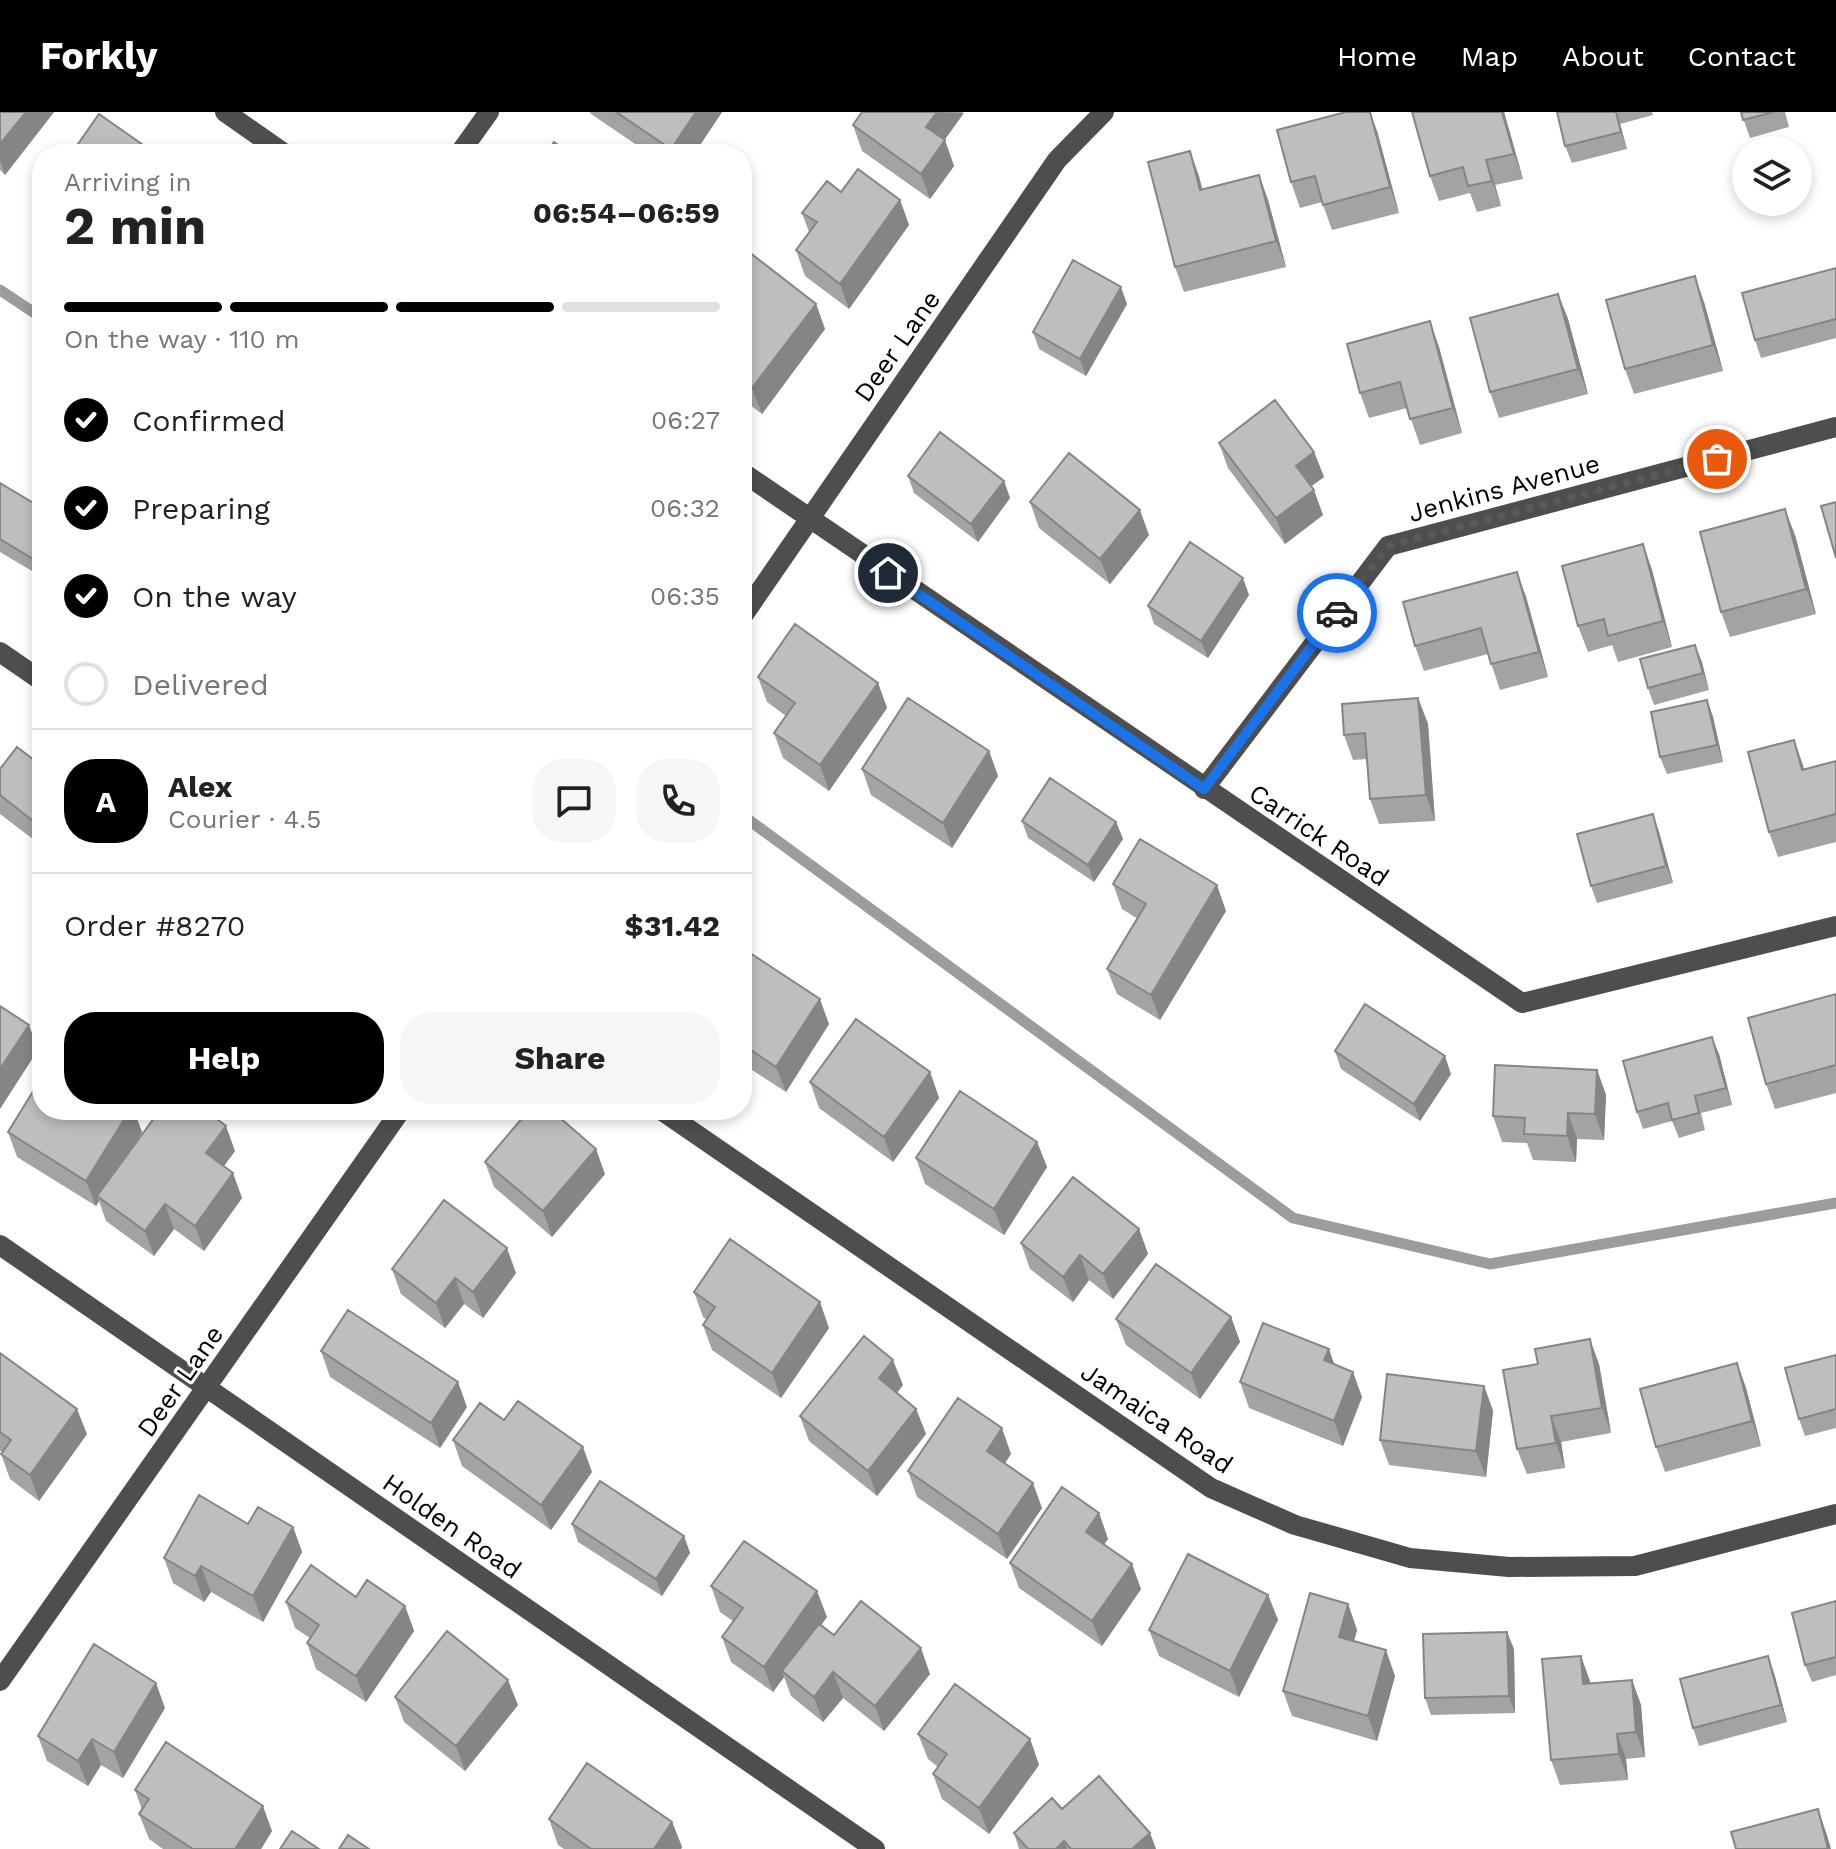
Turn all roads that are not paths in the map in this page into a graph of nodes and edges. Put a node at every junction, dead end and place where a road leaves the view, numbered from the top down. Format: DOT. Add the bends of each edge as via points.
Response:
graph roads {
  1 [pos="225,112"];
  2 [pos="489,112"];
  3 [pos="1104,112"];
  4 [pos="271,144"];
  5 [pos="466,144"];
  6 [pos="1836,427"];
  7 [pos="752,479"];
  8 [pos="810,519"];
  9 [pos="752,603"];
  10 [pos="0,652"];
  11 [pos="32,674"];
  12 [pos="1204,789"];
  13 [pos="1836,926"];
  14 [pos="394,1120"];
  15 [pos="676,1120"];
  16 [pos="0,1245"];
  17 [pos="206,1389"];
  18 [pos="1836,1514"];
  19 [pos="0,1681"];
  20 [pos="875,1849"];
  1 -- 4 [label="street"];
  2 -- 5 [label="street"];
  3 -- 8 [label="street, Deer Lane" via="1057,160"];
  6 -- 12 [label="street, Jenkins Avenue" via="1388,546"];
  7 -- 8 [label="street, Carrick Road"];
  8 -- 9 [label="street, Deer Lane"];
  8 -- 12 [label="street, Carrick Road"];
  10 -- 11 [label="street"];
  12 -- 13 [label="street, Carrick Road" via="1522,1003"];
  14 -- 17 [label="street, Deer Lane"];
  15 -- 18 [label="street, Jamaica Road" via="1211,1488 1295,1525 1410,1558 1509,1567 1635,1566"];
  16 -- 17 [label="street, Holden Road"];
  17 -- 19 [label="street, Deer Lane"];
  17 -- 20 [label="street, Holden Road"];
}
